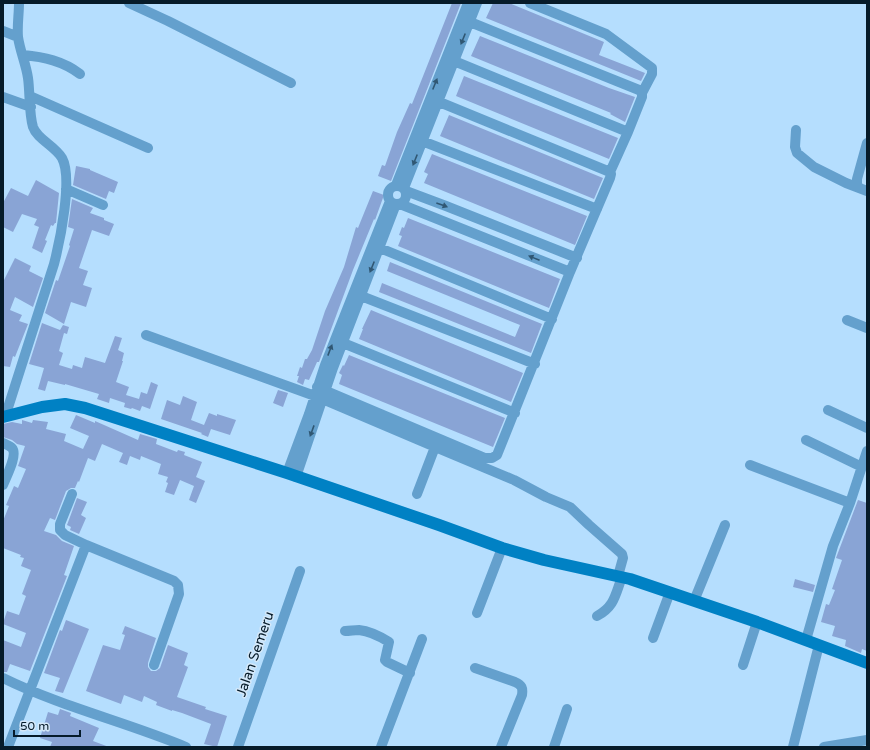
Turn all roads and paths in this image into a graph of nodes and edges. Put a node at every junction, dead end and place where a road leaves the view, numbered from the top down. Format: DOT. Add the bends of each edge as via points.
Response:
graph roads {
  1 [pos="20,3"];
  2 [pos="129,3"];
  3 [pos="468,3"];
  4 [pos="476,3"];
  5 [pos="530,3"];
  6 [pos="470,22"];
  7 [pos="3,31"];
  8 [pos="18,37"];
  9 [pos="23,55"];
  10 [pos="454,61"];
  11 [pos="80,74"];
  12 [pos="291,83"];
  13 [pos="642,93"];
  14 [pos="30,96"];
  15 [pos="3,97"];
  16 [pos="434,100"];
  17 [pos="31,106"];
  18 [pos="796,130"];
  19 [pos="628,132"];
  20 [pos="422,141"];
  21 [pos="867,143"];
  22 [pos="148,148"];
  23 [pos="610,172"];
  24 [pos="402,188"];
  25 [pos="66,189"];
  26 [pos="863,189"];
  27 [pos="395,203"];
  28 [pos="103,205"];
  29 [pos="597,209"];
  30 [pos="489,223"];
  31 [pos="484,238"];
  32 [pos="380,248"];
  33 [pos="577,258"];
  34 [pos="570,272"];
  35 [pos="357,294"];
  36 [pos="552,319"];
  37 [pos="846,320"];
  38 [pos="867,328"];
  39 [pos="146,334"];
  40 [pos="343,343"];
  41 [pos="535,364"];
  42 [pos="320,393"];
  43 [pos="828,410"];
  44 [pos="515,413"];
  45 [pos="4,417"];
  46 [pos="867,428"];
  47 [pos="806,440"];
  48 [pos="3,443"];
  49 [pos="435,448"];
  50 [pos="867,451"];
  51 [pos="750,465"];
  52 [pos="862,468"];
  53 [pos="292,475"];
  54 [pos="3,485"];
  55 [pos="72,494"];
  56 [pos="417,494"];
  57 [pos="850,503"];
  58 [pos="725,525"];
  59 [pos="86,544"];
  60 [pos="502,548"];
  61 [pos="300,571"];
  62 [pos="620,577"];
  63 [pos="670,592"];
  64 [pos="694,601"];
  65 [pos="477,613"];
  66 [pos="597,616"];
  67 [pos="757,622"];
  68 [pos="345,631"];
  69 [pos="653,638"];
  70 [pos="422,640"];
  71 [pos="806,640"];
  72 [pos="819,645"];
  73 [pos="867,663"];
  74 [pos="154,665"];
  75 [pos="743,665"];
  76 [pos="476,668"];
  77 [pos="410,673"];
  78 [pos="3,678"];
  79 [pos="29,691"];
  80 [pos="567,709"];
  81 [pos="867,740"];
  82 [pos="793,746"];
  83 [pos="8,747"];
  84 [pos="186,747"];
  85 [pos="238,747"];
  86 [pos="381,747"];
  87 [pos="501,747"];
  88 [pos="554,747"];
  89 [pos="824,747"];
  1 -- 8 [label="street"];
  2 -- 12 [label="street" via="168,20"];
  16 -- 3 [label="street, one-way"];
  4 -- 6 [label="street"];
  5 -- 13 [label="street" via="606,34 652,68 652,74"];
  6 -- 10 [label="street, one-way"];
  6 -- 13 [label="street"];
  7 -- 8 [label="street"];
  8 -- 9 [label="street"];
  9 -- 11 [label="street" via="48,58"];
  9 -- 14 [label="street"];
  10 -- 16 [label="street"];
  10 -- 19 [label="street"];
  13 -- 19 [label="street"];
  14 -- 17 [label="street"];
  14 -- 22 [label="street"];
  15 -- 17 [label="street"];
  16 -- 20 [label="street"];
  16 -- 23 [label="street"];
  16 -- 24 [label="street"];
  17 -- 25 [label="street" via="34,129 62,159 66,173"];
  18 -- 26 [label="street" via="795,147 800,155 814,167"];
  19 -- 23 [label="street"];
  20 -- 24 [label="street, one-way"];
  20 -- 29 [label="street"];
  21 -- 26 [label="street" via="856,184"];
  23 -- 29 [label="street"];
  24 -- 27 [label="street" via="405,198"];
  24 -- 27 [label="street" via="392,186 387,193"];
  24 -- 30 [label="street, one-way"];
  25 -- 28 [label="street"];
  25 -- 45 [label="street" via="60,240"];
  27 -- 31 [label="street"];
  27 -- 32 [label="street"];
  27 -- 35 [label="street"];
  29 -- 33 [label="street"];
  30 -- 31 [label="street"];
  30 -- 33 [label="street"];
  34 -- 31 [label="street, one-way"];
  32 -- 35 [label="street, one-way"];
  32 -- 36 [label="street"];
  33 -- 34 [label="street"];
  34 -- 36 [label="street"];
  35 -- 40 [label="street"];
  35 -- 41 [label="street"];
  42 -- 35 [label="street, one-way"];
  36 -- 41 [label="street"];
  37 -- 38 [label="street"];
  39 -- 42 [label="street"];
  40 -- 42 [label="street"];
  40 -- 44 [label="street"];
  41 -- 44 [label="street"];
  42 -- 44 [label="street" via="485,458 497,455"];
  42 -- 49 [label="street"];
  42 -- 53 [label="street"];
  43 -- 46 [label="street"];
  45 -- 53 [label="street" via="64,404 85,408"];
  47 -- 52 [label="street"];
  48 -- 54 [label="street" via="12,448 13,456"];
  49 -- 56 [label="street"];
  49 -- 62 [label="street" via="514,480 570,507 622,554"];
  50 -- 52 [label="street"];
  51 -- 57 [label="street"];
  52 -- 57 [label="street"];
  53 -- 60 [label="street"];
  55 -- 59 [label="street" via="60,530 65,535"];
  57 -- 71 [label="street" via="833,546"];
  58 -- 64 [label="street"];
  59 -- 74 [label="street" via="174,581 178,585 179,594"];
  59 -- 79 [label="street"];
  60 -- 62 [label="street"];
  60 -- 65 [label="street"];
  61 -- 85 [label="street, Jalan Semeru"];
  62 -- 63 [label="street"];
  62 -- 66 [label="street" via="610,606"];
  63 -- 64 [label="street"];
  63 -- 69 [label="street"];
  64 -- 67 [label="street"];
  67 -- 71 [label="street"];
  67 -- 75 [label="street"];
  68 -- 77 [label="street" via="359,630 386,640 389,642 385,660"];
  70 -- 77 [label="street"];
  71 -- 72 [label="street"];
  72 -- 73 [label="street"];
  72 -- 82 [label="street"];
  76 -- 87 [label="street" via="516,682 523,689"];
  77 -- 86 [label="street"];
  78 -- 79 [label="street"];
  79 -- 83 [label="street"];
  79 -- 84 [label="street"];
  80 -- 88 [label="street"];
  81 -- 89 [label="street"];
}
